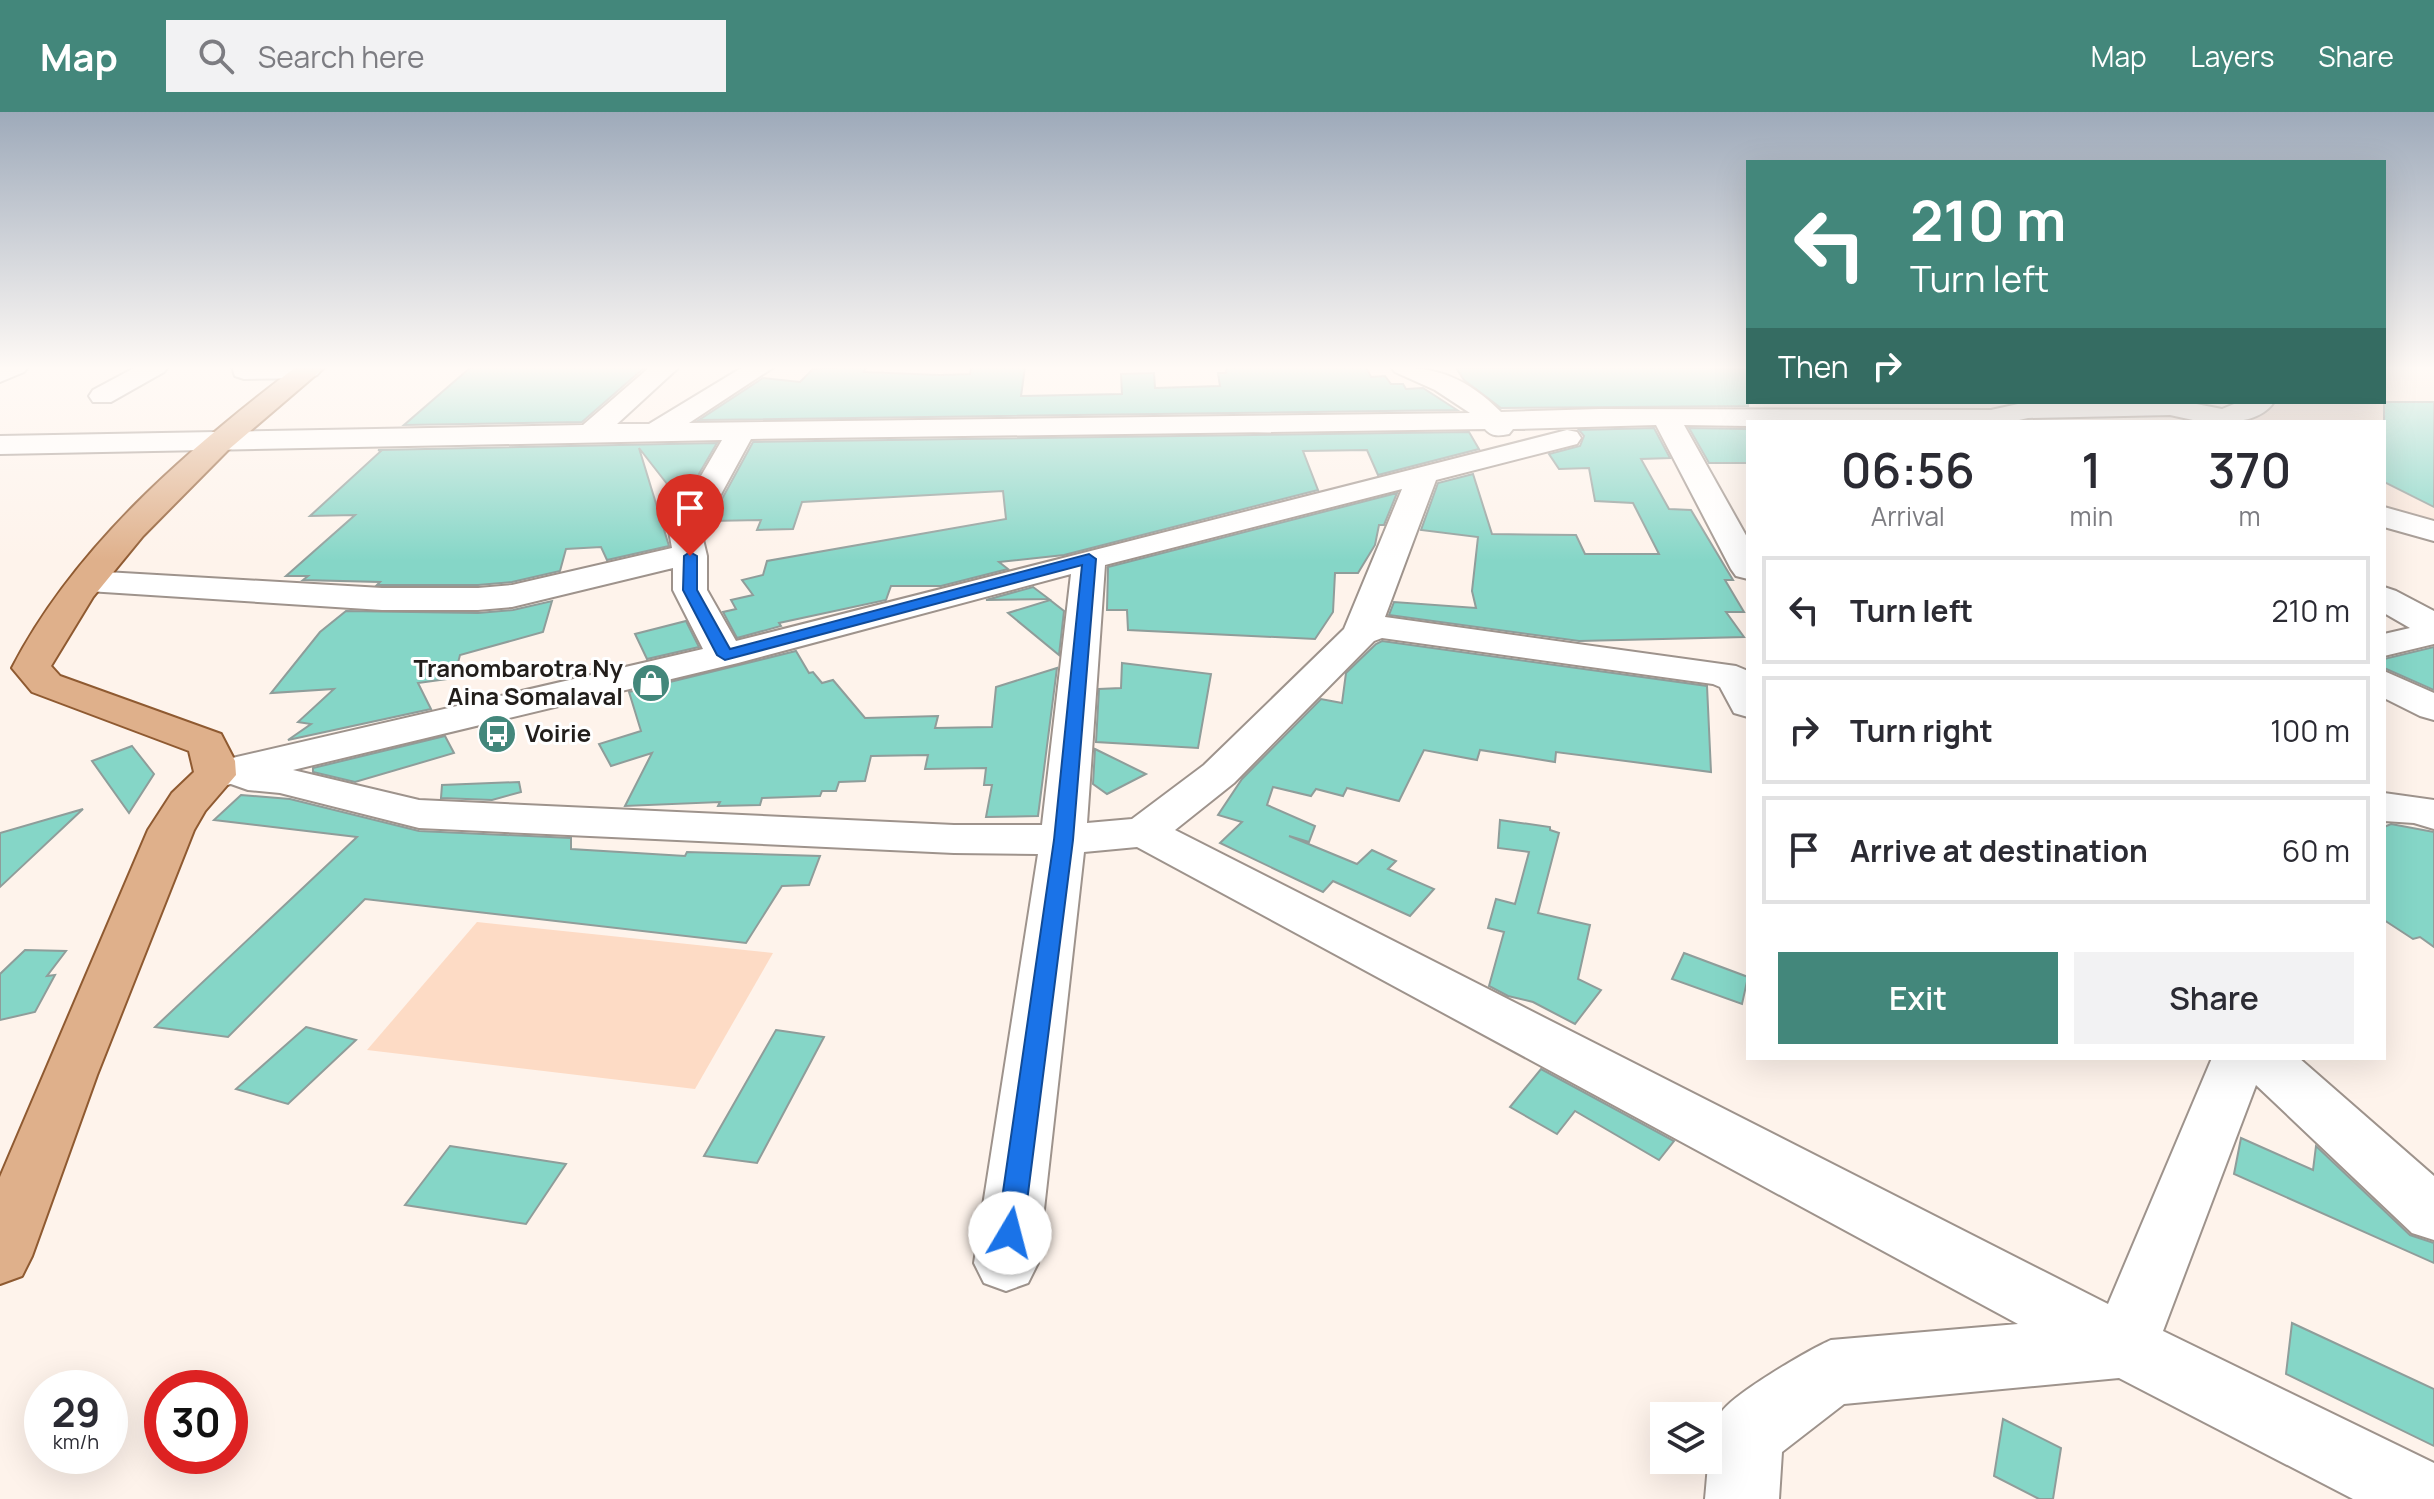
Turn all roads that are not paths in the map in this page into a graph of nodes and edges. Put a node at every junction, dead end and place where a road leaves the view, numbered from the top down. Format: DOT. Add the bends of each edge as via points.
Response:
graph roads {
  1 [pos="741,431"];
  2 [pos="234,432"];
  3 [pos="656,432"];
  4 [pos="679,432"];
  5 [pos="1502,432"];
  6 [pos="1599,432"];
  7 [pos="1670,432"];
  8 [pos="590,433"];
  9 [pos="223,441"];
  10 [pos="3,447"];
  11 [pos="1515,450"];
  12 [pos="1423,475"];
  13 [pos="2386,518"];
  14 [pos="2434,531"];
  15 [pos="690,556"];
  16 [pos="1089,559"];
  17 [pos="1746,565"];
  18 [pos="88,581"];
  19 [pos="2386,599"];
  20 [pos="2434,626"];
  21 [pos="1361,633"];
  22 [pos="2434,633"];
  23 [pos="2386,645"];
  24 [pos="725,655"];
  25 [pos="19,682"];
  26 [pos="2386,684"];
  27 [pos="1746,701"];
  28 [pos="2434,708"];
  29 [pos="215,775"];
  30 [pos="2386,807"];
  31 [pos="2434,815"];
  32 [pos="1144,832"];
  33 [pos="1063,840"];
  34 [pos="2238,1060"];
  35 [pos="2265,1060"];
  36 [pos="2434,1214"];
  37 [pos="0,1256"];
  38 [pos="1006,1263"];
  39 [pos="2124,1346"];
  40 [pos="1742,1499"];
  41 [pos="2429,1499"];
  1 -- 15 [label="street" via="685,531"];
  2 -- 9 [label="main road"];
  3 -- 4 [label="street"];
  3 -- 8 [label="street"];
  5 -- 11 [label="street"];
  6 -- 11 [label="street"];
  7 -- 17 [label="street"];
  8 -- 9 [label="street"];
  9 -- 10 [label="street"];
  9 -- 18 [label="main road" via="117,541"];
  11 -- 12 [label="street"];
  12 -- 16 [label="street"];
  12 -- 21 [label="street"];
  13 -- 14 [label="street"];
  15 -- 18 [label="street" via="478,599 382,599"];
  15 -- 24 [label="street" via="690,590"];
  16 -- 24 [label="street"];
  16 -- 33 [label="street"];
  18 -- 25 [label="main road"];
  19 -- 20 [label="street"];
  21 -- 27 [label="street" via="1380,627 1427,631 1722,674 1736,680"];
  21 -- 32 [label="street" via="1219,774"];
  22 -- 23 [label="street"];
  24 -- 29 [label="street"];
  25 -- 29 [label="main road" via="46,684 206,743"];
  26 -- 28 [label="street"];
  29 -- 33 [label="street" via="280,780 419,814"];
  29 -- 37 [label="main road" via="171,830"];
  30 -- 31 [label="street"];
  32 -- 33 [label="street"];
  32 -- 39 [label="street"];
  33 -- 38 [label="street"];
  34 -- 39 [label="street"];
  35 -- 36 [label="street"];
  39 -- 40 [label="street" via="1831,1373 1748,1434"];
  39 -- 41 [label="street"];
}
